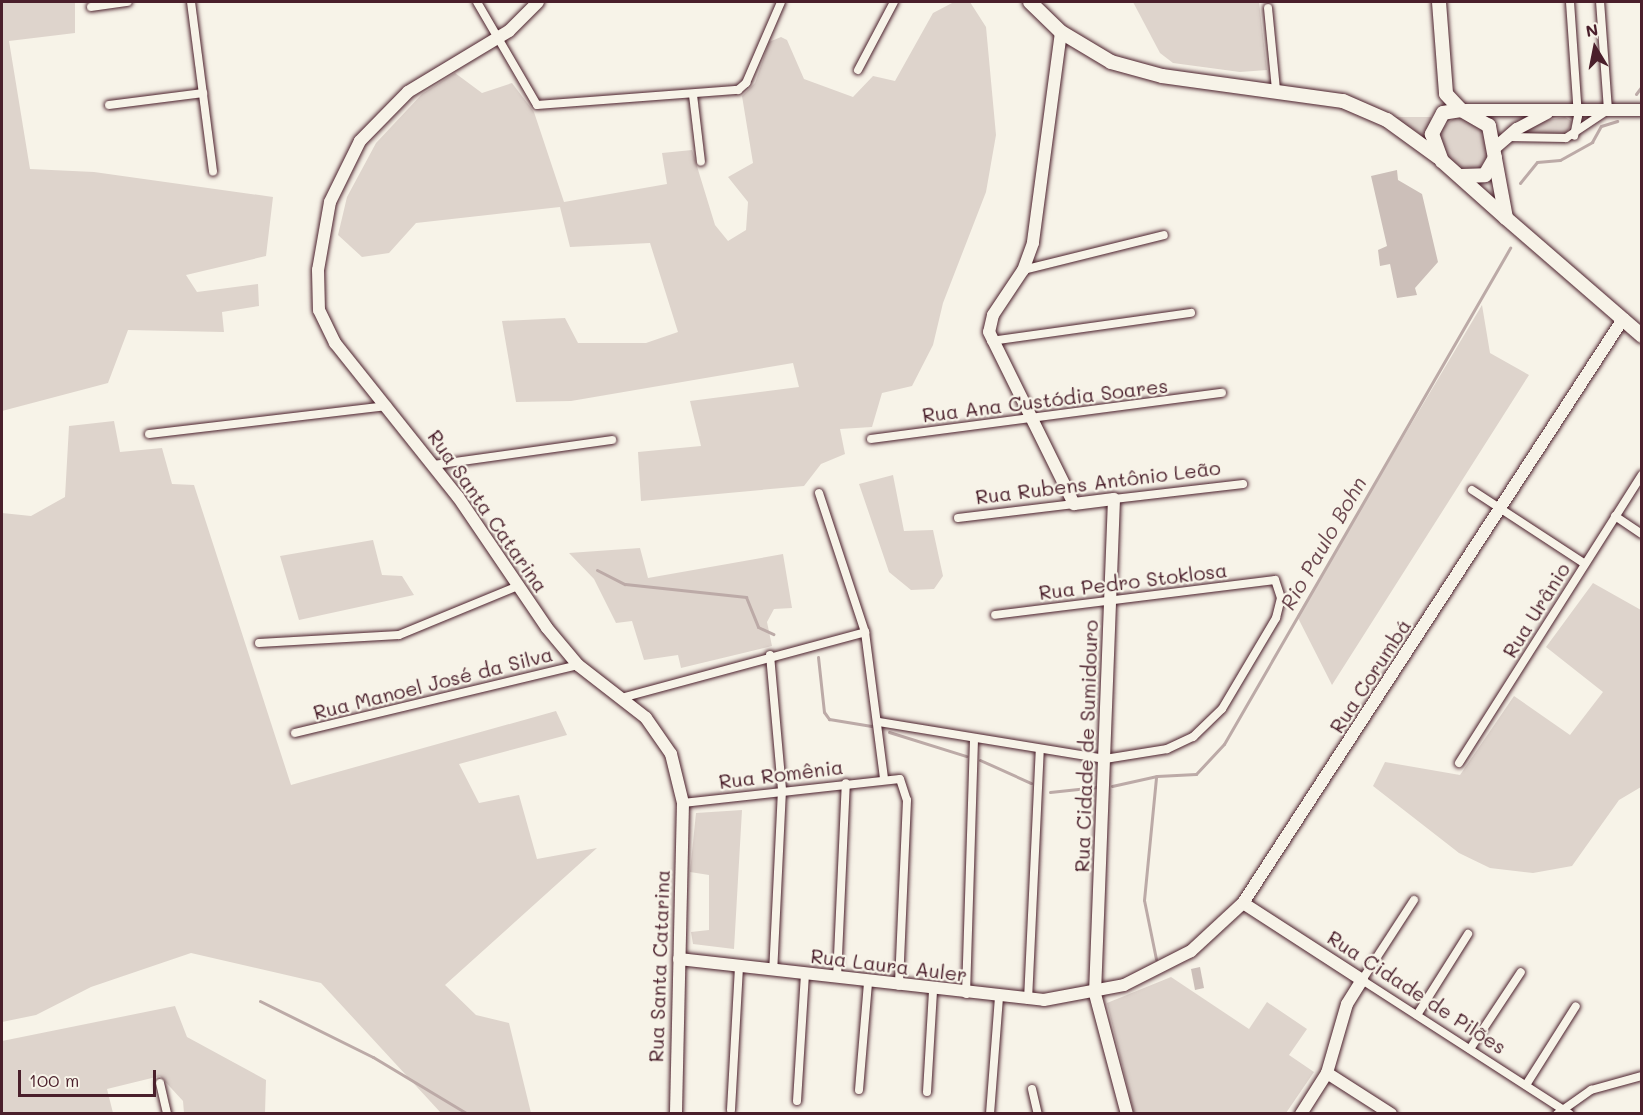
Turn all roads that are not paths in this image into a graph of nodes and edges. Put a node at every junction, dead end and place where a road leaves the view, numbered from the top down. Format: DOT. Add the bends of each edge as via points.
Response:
graph roads {
  1 [pos="128,2"];
  2 [pos="191,2"];
  3 [pos="477,2"];
  4 [pos="538,2"];
  5 [pos="781,2"];
  6 [pos="894,2"];
  7 [pos="1030,2"];
  8 [pos="1439,2"];
  9 [pos="1570,2"];
  10 [pos="1600,2"];
  11 [pos="91,7"];
  12 [pos="1268,8"];
  13 [pos="1061,32"];
  14 [pos="500,36"];
  15 [pos="858,70"];
  16 [pos="1276,90"];
  17 [pos="203,93"];
  18 [pos="693,95"];
  19 [pos="109,105"];
  20 [pos="1461,110"];
  21 [pos="1554,110"];
  22 [pos="1577,110"];
  23 [pos="1608,110"];
  24 [pos="1641,110"];
  25 [pos="1508,136"];
  26 [pos="1574,136"];
  27 [pos="1496,152"];
  28 [pos="1442,161"];
  29 [pos="701,162"];
  30 [pos="213,172"];
  31 [pos="1461,177"];
  32 [pos="1506,218"];
  33 [pos="1164,235"];
  34 [pos="1023,270"];
  35 [pos="1191,313"];
  36 [pos="1623,319"];
  37 [pos="1641,336"];
  38 [pos="991,341"];
  39 [pos="1222,393"];
  40 [pos="387,406"];
  41 [pos="1030,419"];
  42 [pos="149,434"];
  43 [pos="872,439"];
  44 [pos="612,440"];
  45 [pos="434,465"];
  46 [pos="1641,475"];
  47 [pos="1243,484"];
  48 [pos="1472,490"];
  49 [pos="819,493"];
  50 [pos="1113,499"];
  51 [pos="1074,504"];
  52 [pos="1502,509"];
  53 [pos="1615,516"];
  54 [pos="958,518"];
  55 [pos="1641,534"];
  56 [pos="1585,564"];
  57 [pos="518,586"];
  58 [pos="1111,600"];
  59 [pos="995,615"];
  60 [pos="865,632"];
  61 [pos="259,643"];
  62 [pos="770,655"];
  63 [pos="578,665"];
  64 [pos="621,698"];
  65 [pos="879,722"];
  66 [pos="295,733"];
  67 [pos="974,739"];
  68 [pos="1040,750"];
  69 [pos="1105,759"];
  70 [pos="1459,763"];
  71 [pos="884,778"];
  72 [pos="846,783"];
  73 [pos="782,790"];
  74 [pos="683,803"];
  75 [pos="1414,900"];
  76 [pos="1243,903"];
  77 [pos="1468,934"];
  78 [pos="679,959"];
  79 [pos="739,966"];
  80 [pos="773,970"];
  81 [pos="1521,972"];
  82 [pos="805,975"];
  83 [pos="837,978"];
  84 [pos="1362,980"];
  85 [pos="868,982"];
  86 [pos="899,986"];
  87 [pos="933,990"];
  88 [pos="966,994"];
  89 [pos="1095,994"];
  90 [pos="999,998"];
  91 [pos="1028,1000"];
  92 [pos="1576,1006"];
  93 [pos="1417,1015"];
  94 [pos="1470,1049"];
  95 [pos="1327,1073"];
  96 [pos="1641,1076"];
  97 [pos="160,1083"];
  98 [pos="1526,1085"];
  99 [pos="1032,1089"];
  100 [pos="859,1090"];
  101 [pos="927,1092"];
  102 [pos="797,1101"];
  103 [pos="731,1110"];
  104 [pos="1559,1111"];
  105 [pos="166,1113"];
  106 [pos="676,1113"];
  107 [pos="990,1113"];
  108 [pos="1038,1113"];
  109 [pos="1127,1113"];
  110 [pos="1301,1113"];
  111 [pos="1388,1113"];
  112 [pos="1569,1113"];
  1 -- 11 [label="street"];
  2 -- 17 [label="street"];
  3 -- 14 [label="street"];
  4 -- 14 [label="street, Rua Santa Catarina" via="529,15"];
  5 -- 18 [label="street" via="743,87"];
  6 -- 15 [label="street"];
  7 -- 13 [label="main road"];
  8 -- 20 [label="main road" via="1446,94"];
  9 -- 22 [label="street"];
  10 -- 23 [label="street"];
  12 -- 16 [label="street"];
  13 -- 16 [label="main road" via="1102,58 1146,73"];
  13 -- 34 [label="street" via="1033,243"];
  14 -- 18 [label="street" via="537,105"];
  14 -- 40 [label="street, Rua Santa Catarina" via="394,104 360,141 330,202 318,270 320,310 335,343"];
  16 -- 28 [label="main road" via="1363,107"];
  17 -- 19 [label="street"];
  17 -- 30 [label="street"];
  18 -- 29 [label="street"];
  20 -- 21 [label="street"];
  20 -- 27 [label="main road" via="1489,126"];
  20 -- 28 [label="main road" via="1443,113 1433,125 1433,142"];
  21 -- 22 [label="street"];
  21 -- 25 [label="street"];
  22 -- 23 [label="street"];
  22 -- 26 [label="street"];
  23 -- 24 [label="street"];
  23 -- 26 [label="street"];
  25 -- 26 [label="street" via="1539,141"];
  25 -- 27 [label="street"];
  27 -- 31 [label="main road" via="1485,175"];
  27 -- 32 [label="main road"];
  28 -- 31 [label="main road"];
  31 -- 32 [label="main road"];
  32 -- 36 [label="main road"];
  33 -- 34 [label="street"];
  34 -- 38 [label="street" via="993,315"];
  35 -- 38 [label="street"];
  36 -- 37 [label="main road"];
  36 -- 52 [label="street, Rua Corumbá"];
  38 -- 41 [label="street"];
  39 -- 41 [label="street, Rua Ana Custódia Soares"];
  40 -- 42 [label="street"];
  40 -- 45 [label="street, Rua Santa Catarina"];
  41 -- 43 [label="street, Rua Ana Custódia Soares"];
  41 -- 51 [label="street"];
  44 -- 45 [label="street"];
  45 -- 57 [label="street, Rua Santa Catarina"];
  46 -- 53 [label="street, Rua Urânio"];
  47 -- 50 [label="street, Rua Rubens Antônio Leão"];
  48 -- 52 [label="street"];
  49 -- 60 [label="street"];
  50 -- 51 [label="street, Rua Rubens Antônio Leão"];
  50 -- 58 [label="street, Rua Cidade de Sumidouro"];
  51 -- 54 [label="street, Rua Rubens Antônio Leão"];
  52 -- 56 [label="street"];
  52 -- 76 [label="street, Rua Corumbá"];
  53 -- 55 [label="street"];
  53 -- 56 [label="street, Rua Urânio"];
  56 -- 70 [label="street, Rua Urânio"];
  57 -- 61 [label="street" via="399,635"];
  57 -- 63 [label="street, Rua Santa Catarina"];
  58 -- 59 [label="street, Rua Pedro Stoklosa"];
  58 -- 69 [label="street, Rua Cidade de Sumidouro"];
  58 -- 69 [label="street, Rua Pedro Stoklosa" via="1275,580 1281,608 1212,720 1193,737 1167,749"];
  60 -- 62 [label="street"];
  60 -- 65 [label="street"];
  62 -- 64 [label="street"];
  62 -- 73 [label="street"];
  63 -- 64 [label="street, Rua Santa Catarina"];
  63 -- 66 [label="street, Rua Manoel José da Silva"];
  64 -- 74 [label="street, Rua Santa Catarina" via="663,739 677,767"];
  65 -- 67 [label="street"];
  65 -- 71 [label="street"];
  67 -- 68 [label="street"];
  67 -- 88 [label="street"];
  68 -- 69 [label="street"];
  68 -- 91 [label="street"];
  69 -- 89 [label="street, Rua Cidade de Sumidouro"];
  71 -- 72 [label="street, Rua Romênia"];
  71 -- 86 [label="street" via="900,779 908,800"];
  72 -- 73 [label="street, Rua Romênia"];
  72 -- 83 [label="street"];
  73 -- 74 [label="street, Rua Romênia"];
  73 -- 80 [label="street"];
  74 -- 78 [label="street, Rua Santa Catarina"];
  75 -- 84 [label="street"];
  76 -- 84 [label="street, Rua Cidade de Pilões"];
  76 -- 89 [label="street, Rua Corumbá" via="1215,933 1169,966"];
  77 -- 93 [label="street"];
  78 -- 79 [label="street, Rua Laura Auler"];
  78 -- 106 [label="street, Rua Santa Catarina"];
  79 -- 80 [label="street, Rua Laura Auler"];
  79 -- 103 [label="street"];
  80 -- 82 [label="street, Rua Laura Auler"];
  81 -- 94 [label="street"];
  82 -- 83 [label="street, Rua Laura Auler"];
  82 -- 102 [label="street"];
  83 -- 85 [label="street, Rua Laura Auler"];
  84 -- 93 [label="street, Rua Cidade de Pilões"];
  84 -- 95 [label="street" via="1341,1020"];
  85 -- 86 [label="street, Rua Laura Auler"];
  85 -- 100 [label="street"];
  86 -- 87 [label="street, Rua Laura Auler"];
  87 -- 88 [label="street, Rua Laura Auler"];
  87 -- 101 [label="street"];
  88 -- 90 [label="street, Rua Laura Auler"];
  89 -- 91 [label="street, Rua Laura Auler"];
  89 -- 109 [label="street, Rua Cidade de Sumidouro"];
  90 -- 91 [label="street, Rua Laura Auler"];
  90 -- 107 [label="street"];
  92 -- 98 [label="street"];
  93 -- 94 [label="street, Rua Cidade de Pilões"];
  94 -- 98 [label="street, Rua Cidade de Pilões"];
  95 -- 110 [label="street"];
  95 -- 111 [label="street"];
  96 -- 104 [label="street" via="1591,1090"];
  97 -- 105 [label="street"];
  98 -- 104 [label="street, Rua Cidade de Pilões"];
  99 -- 108 [label="street"];
  104 -- 112 [label="street, Rua Cidade de Pilões"];
}
